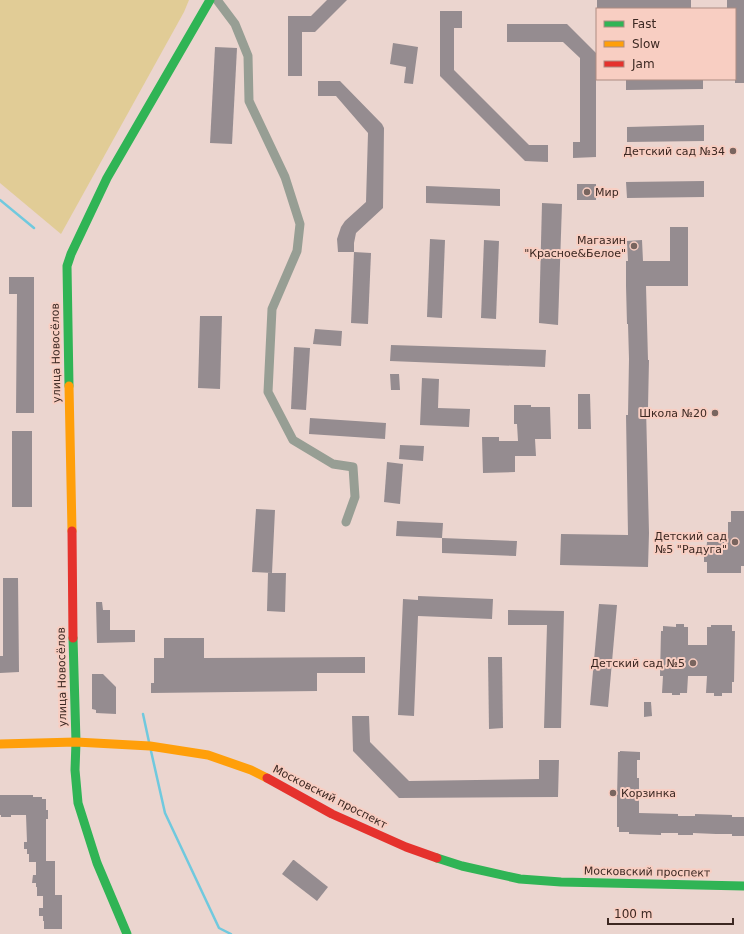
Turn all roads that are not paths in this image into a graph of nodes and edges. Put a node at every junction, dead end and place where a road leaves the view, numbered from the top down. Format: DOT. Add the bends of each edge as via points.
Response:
graph roads {
  1 [pos="210,0"];
  2 [pos="217,0"];
  3 [pos="346,522"];
  4 [pos="76,742"];
  5 [pos="0,744"];
  6 [pos="744,886"];
  7 [pos="128,934"];
  1 -- 4 [label="street, улица Новосёлов" via="106,178 67,266"];
  2 -- 3 [label="street" via="235,24 248,56 249,101 285,177 300,224 297,251 272,309 268,392 293,440 333,464 353,467 355,497"];
  4 -- 5 [label="street, Московский проспект"];
  4 -- 6 [label="street, Московский проспект" via="150,746 208,755 251,770 332,814 406,847 462,866 520,878 562,882"];
  4 -- 7 [label="street, улица Новосёлов" via="78,803 97,863"];
}
